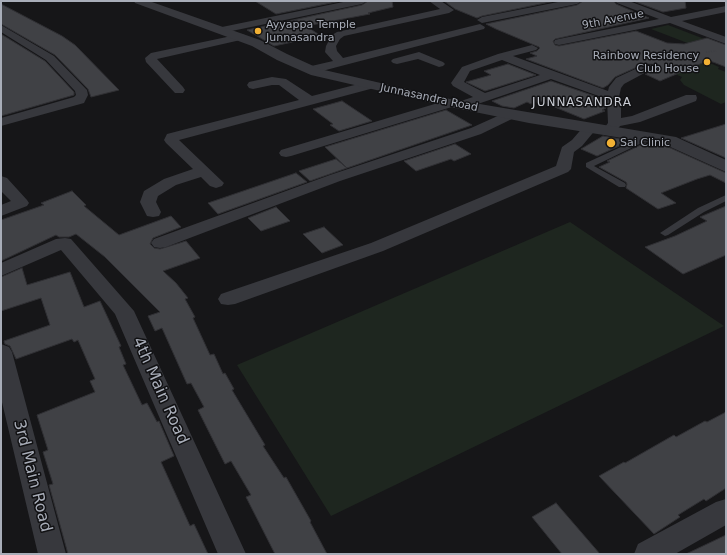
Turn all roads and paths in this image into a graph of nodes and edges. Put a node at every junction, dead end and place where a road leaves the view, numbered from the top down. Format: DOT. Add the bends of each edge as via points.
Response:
graph roads {
  1 [pos="139,1"];
  2 [pos="362,1"];
  3 [pos="434,1"];
  4 [pos="577,1"];
  5 [pos="620,1"];
  6 [pos="726,9"];
  7 [pos="672,20"];
  8 [pos="1,28"];
  9 [pos="222,30"];
  10 [pos="241,38"];
  11 [pos="726,41"];
  12 [pos="559,42"];
  13 [pos="532,48"];
  14 [pos="502,56"];
  15 [pos="341,63"];
  16 [pos="388,63"];
  17 [pos="439,64"];
  18 [pos="648,67"];
  19 [pos="311,70"];
  20 [pos="360,70"];
  21 [pos="551,75"];
  22 [pos="334,77"];
  23 [pos="253,85"];
  24 [pos="370,85"];
  25 [pos="179,90"];
  26 [pos="483,97"];
  27 [pos="613,97"];
  28 [pos="691,98"];
  29 [pos="310,101"];
  30 [pos="457,104"];
  31 [pos="511,114"];
  32 [pos="1,122"];
  33 [pos="612,127"];
  34 [pos="590,128"];
  35 [pos="650,137"];
  36 [pos="286,153"];
  37 [pos="726,167"];
  38 [pos="203,171"];
  39 [pos="1,181"];
  40 [pos="216,184"];
  41 [pos="622,185"];
  42 [pos="726,198"];
  43 [pos="1,211"];
  44 [pos="153,212"];
  45 [pos="665,233"];
  46 [pos="160,243"];
  47 [pos="1,270"];
  48 [pos="228,299"];
  49 [pos="1,352"];
  50 [pos="726,511"];
  51 [pos="52,554"];
  52 [pos="231,554"];
  53 [pos="648,554"];
  1 -- 9 [label="street, Junnasandra Road"];
  2 -- 9 [label="street"];
  3 -- 15 [label="street" via="449,10 336,37 331,52"];
  4 -- 15 [label="street" via="481,23"];
  5 -- 7 [label="street"];
  6 -- 7 [label="street, 9th Avenue"];
  7 -- 11 [label="street"];
  7 -- 12 [label="street, 9th Avenue"];
  8 -- 32 [label="street" via="50,58 81,90 82,95 79,100"];
  9 -- 10 [label="street, Junnasandra Road"];
  10 -- 19 [label="street, Junnasandra Road"];
  10 -- 25 [label="street" via="155,55 152,62"];
  13 -- 14 [label="street"];
  14 -- 21 [label="street"];
  14 -- 26 [label="street" via="466,69 458,79 457,84"];
  15 -- 19 [label="street"];
  16 -- 17 [label="street" via="419,56"];
  18 -- 27 [label="street" via="620,81 615,87"];
  19 -- 22 [label="street, Junnasandra Road"];
  20 -- 22 [label="street"];
  21 -- 26 [label="street"];
  21 -- 27 [label="street"];
  22 -- 24 [label="street, Junnasandra Road"];
  23 -- 29 [label="street" via="272,81 282,82"];
  24 -- 29 [label="street"];
  24 -- 30 [label="street, Junnasandra Road"];
  26 -- 30 [label="street"];
  27 -- 33 [label="street" via="615,104"];
  28 -- 33 [label="street"];
  29 -- 38 [label="street" via="172,137 171,140"];
  30 -- 31 [label="street, Junnasandra Road"];
  30 -- 36 [label="street"];
  31 -- 34 [label="street, Junnasandra Road"];
  31 -- 46 [label="street" via="476,131 335,178"];
  33 -- 34 [label="street, Junnasandra Road"];
  33 -- 35 [label="street, Junnasandra Road"];
  34 -- 48 [label="street" via="578,143 567,150 563,169 376,247"];
  35 -- 37 [label="street, Junnasandra Road" via="689,148"];
  35 -- 41 [label="lane" via="589,165"];
  38 -- 40 [label="street"];
  38 -- 44 [label="street" via="156,189 150,194 148,202"];
  39 -- 43 [label="street" via="21,203"];
  42 -- 45 [label="lane" via="701,210"];
  47 -- 52 [label="street, 4th Main Road" via="64,243 124,311"];
  49 -- 51 [label="street, 3rd Main Road"];
  50 -- 53 [label="street"];
}
